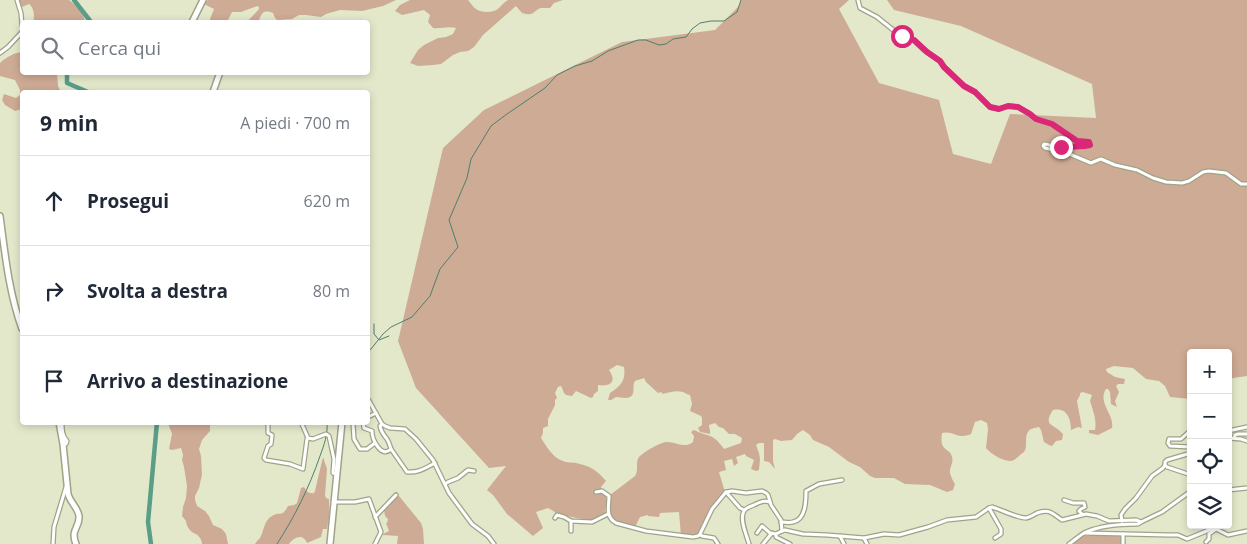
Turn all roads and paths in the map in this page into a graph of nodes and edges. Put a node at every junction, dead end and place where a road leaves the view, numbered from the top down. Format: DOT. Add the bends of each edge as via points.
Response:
graph roads {
  1 [pos="16,0"];
  2 [pos="203,0"];
  3 [pos="858,0"];
  4 [pos="21,20"];
  5 [pos="193,20"];
  6 [pos="20,34"];
  7 [pos="0,53"];
  8 [pos="219,75"];
  9 [pos="214,90"];
  10 [pos="1247,184"];
  11 [pos="0,216"];
  12 [pos="0,240"];
  13 [pos="9,274"];
  14 [pos="20,323"];
  15 [pos="370,403"];
  16 [pos="376,413"];
  17 [pos="370,416"];
  18 [pos="382,424"];
  19 [pos="61,425"];
  20 [pos="268,425"];
  21 [pos="302,425"];
  22 [pos="342,425"];
  23 [pos="353,425"];
  24 [pos="364,425"];
  25 [pos="1247,427"];
  26 [pos="1232,430"];
  27 [pos="1187,434"];
  28 [pos="1247,434"];
  29 [pos="308,438"];
  30 [pos="1234,438"];
  31 [pos="1247,441"];
  32 [pos="375,443"];
  33 [pos="1187,447"];
  34 [pos="391,449"];
  35 [pos="1187,454"];
  36 [pos="435,464"];
  37 [pos="1165,465"];
  38 [pos="474,471"];
  39 [pos="336,474"];
  40 [pos="1187,474"];
  41 [pos="842,480"];
  42 [pos="445,484"];
  43 [pos="66,487"];
  44 [pos="1247,488"];
  45 [pos="1232,490"];
  46 [pos="596,492"];
  47 [pos="726,492"];
  48 [pos="1187,494"];
  49 [pos="396,495"];
  50 [pos="1064,500"];
  51 [pos="334,502"];
  52 [pos="770,502"];
  53 [pos="989,508"];
  54 [pos="744,510"];
  55 [pos="608,514"];
  56 [pos="1082,514"];
  57 [pos="375,518"];
  58 [pos="555,518"];
  59 [pos="571,521"];
  60 [pos="1122,521"];
  61 [pos="781,522"];
  62 [pos="1141,522"];
  63 [pos="1212,529"];
  64 [pos="1216,529"];
  65 [pos="571,531"];
  66 [pos="782,531"];
  67 [pos="1247,531"];
  68 [pos="757,533"];
  69 [pos="1084,533"];
  70 [pos="774,534"];
  71 [pos="1123,534"];
  72 [pos="700,535"];
  73 [pos="840,536"];
  74 [pos="864,538"];
  75 [pos="995,538"];
  76 [pos="1206,542"];
  77 [pos="53,544"];
  78 [pos="76,544"];
  79 [pos="330,544"];
  80 [pos="375,544"];
  81 [pos="494,544"];
  82 [pos="718,544"];
  83 [pos="749,544"];
  84 [pos="763,544"];
  85 [pos="790,544"];
  86 [pos="844,544"];
  87 [pos="867,544"];
  88 [pos="1069,544"];
  89 [pos="1123,544"];
  1 -- 4 [label="street"];
  2 -- 5 [label="main road"];
  3 -- 10 [label="street" via="862,10 877,17 896,33 914,40 990,107 1018,107 1077,141 1089,142 1090,145 1056,147 1044,144 1046,148 1091,163 1101,159 1166,182 1182,183 1209,172 1226,173"];
  6 -- 7 [label="street"];
  8 -- 9 [label="main road"];
  11 -- 13 [label="main road"];
  12 -- 13 [label="main road"];
  13 -- 14 [label="main road"];
  15 -- 16 [label="street"];
  16 -- 17 [label="street"];
  16 -- 18 [label="street"];
  18 -- 34 [label="street" via="380,430"];
  18 -- 36 [label="street" via="388,428 408,430"];
  19 -- 43 [label="main road"];
  20 -- 29 [label="street" via="268,433 272,435 266,460 303,469"];
  21 -- 29 [label="street"];
  22 -- 39 [label="main road"];
  23 -- 32 [label="street" via="354,439 360,450"];
  24 -- 32 [label="street" via="372,431"];
  25 -- 26 [label="street"];
  27 -- 33 [label="street" via="1181,439 1169,439 1168,443 1170,446"];
  28 -- 30 [label="street" via="1238,434"];
  29 -- 39 [label="street" via="327,435 334,458 333,473"];
  30 -- 31 [label="street"];
  32 -- 34 [label="street" via="382,452"];
  34 -- 36 [label="street" via="407,472 421,471"];
  35 -- 37 [label="street" via="1167,460"];
  36 -- 42 [label="street"];
  37 -- 40 [label="street"];
  37 -- 60 [label="street" via="1125,509"];
  38 -- 42 [label="street" via="468,470"];
  39 -- 51 [label="main road"];
  41 -- 61 [label="street" via="806,490 800,518 794,522"];
  42 -- 81 [label="street" via="472,524"];
  43 -- 77 [label="street" via="54,527"];
  43 -- 78 [label="main road" via="79,516 74,534"];
  44 -- 45 [label="street"];
  46 -- 55 [label="street" via="602,491 609,496"];
  47 -- 52 [label="street" via="762,491 766,492"];
  47 -- 54 [label="street"];
  47 -- 72 [label="street" via="712,509"];
  48 -- 62 [label="street"];
  49 -- 57 [label="street"];
  50 -- 56 [label="street" via="1084,503 1086,507 1079,511"];
  51 -- 57 [label="street" via="369,499"];
  51 -- 79 [label="main road"];
  52 -- 54 [label="street" via="761,501"];
  52 -- 61 [label="street"];
  53 -- 56 [label="street" via="1025,518 1047,511 1062,520"];
  53 -- 74 [label="street" via="976,517 947,520 899,535"];
  53 -- 75 [label="street" via="1002,529"];
  54 -- 83 [label="street" via="742,520"];
  55 -- 59 [label="street" via="592,522"];
  55 -- 72 [label="street" via="620,525 646,531 685,537"];
  56 -- 60 [label="street"];
  57 -- 80 [label="street" via="381,532"];
  58 -- 59 [label="street" via="557,515"];
  59 -- 65 [label="street"];
  60 -- 62 [label="street"];
  61 -- 66 [label="street"];
  62 -- 69 [label="street" via="1116,524"];
  63 -- 71 [label="street" via="1187,539 1169,535"];
  64 -- 67 [label="street" via="1228,535"];
  64 -- 76 [label="street"];
  66 -- 70 [label="street"];
  66 -- 73 [label="street"];
  68 -- 70 [label="street" via="762,526"];
  69 -- 71 [label="street"];
  69 -- 88 [label="street"];
  70 -- 84 [label="street"];
  70 -- 85 [label="street"];
  71 -- 89 [label="street"];
  72 -- 82 [label="street" via="714,538"];
  73 -- 74 [label="street"];
  73 -- 86 [label="street"];
  74 -- 87 [label="street"];
}
